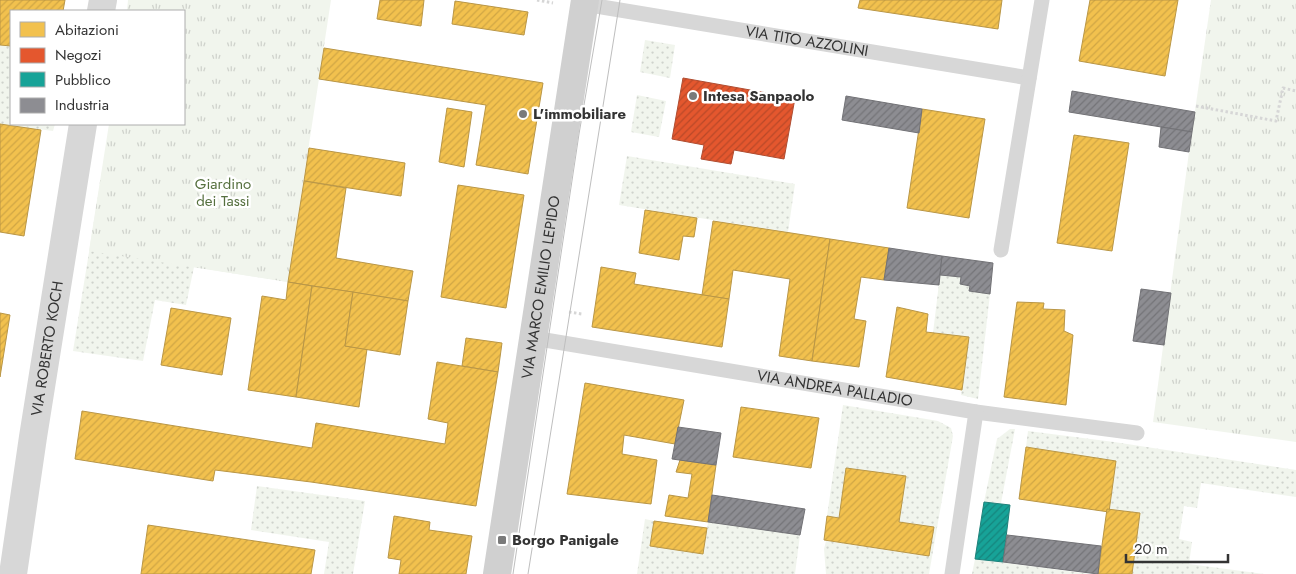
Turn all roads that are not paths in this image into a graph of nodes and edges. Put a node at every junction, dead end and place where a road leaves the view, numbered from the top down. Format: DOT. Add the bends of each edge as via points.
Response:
graph roads {
  1 [pos="1042,0"];
  2 [pos="585,2"];
  3 [pos="1029,78"];
  4 [pos="84,125"];
  5 [pos="1001,250"];
  6 [pos="533,338"];
  7 [pos="976,412"];
  8 [pos="1138,432"];
  9 [pos="13,574"];
  10 [pos="497,574"];
  11 [pos="952,574"];
  1 -- 3 [label="lane"];
  2 -- 3 [label="lane, VIA TITO AZZOLINI"];
  2 -- 6 [label="main road, VIA MARCO EMILIO LEPIDO"];
  3 -- 5 [label="lane"];
  4 -- 9 [label="street, VIA ROBERTO KOCH"];
  6 -- 7 [label="lane, VIA ANDREA PALLADIO"];
  6 -- 10 [label="main road, VIA MARCO EMILIO LEPIDO"];
  7 -- 8 [label="lane, VIA ANDREA PALLADIO"];
  7 -- 11 [label="lane"];
}
